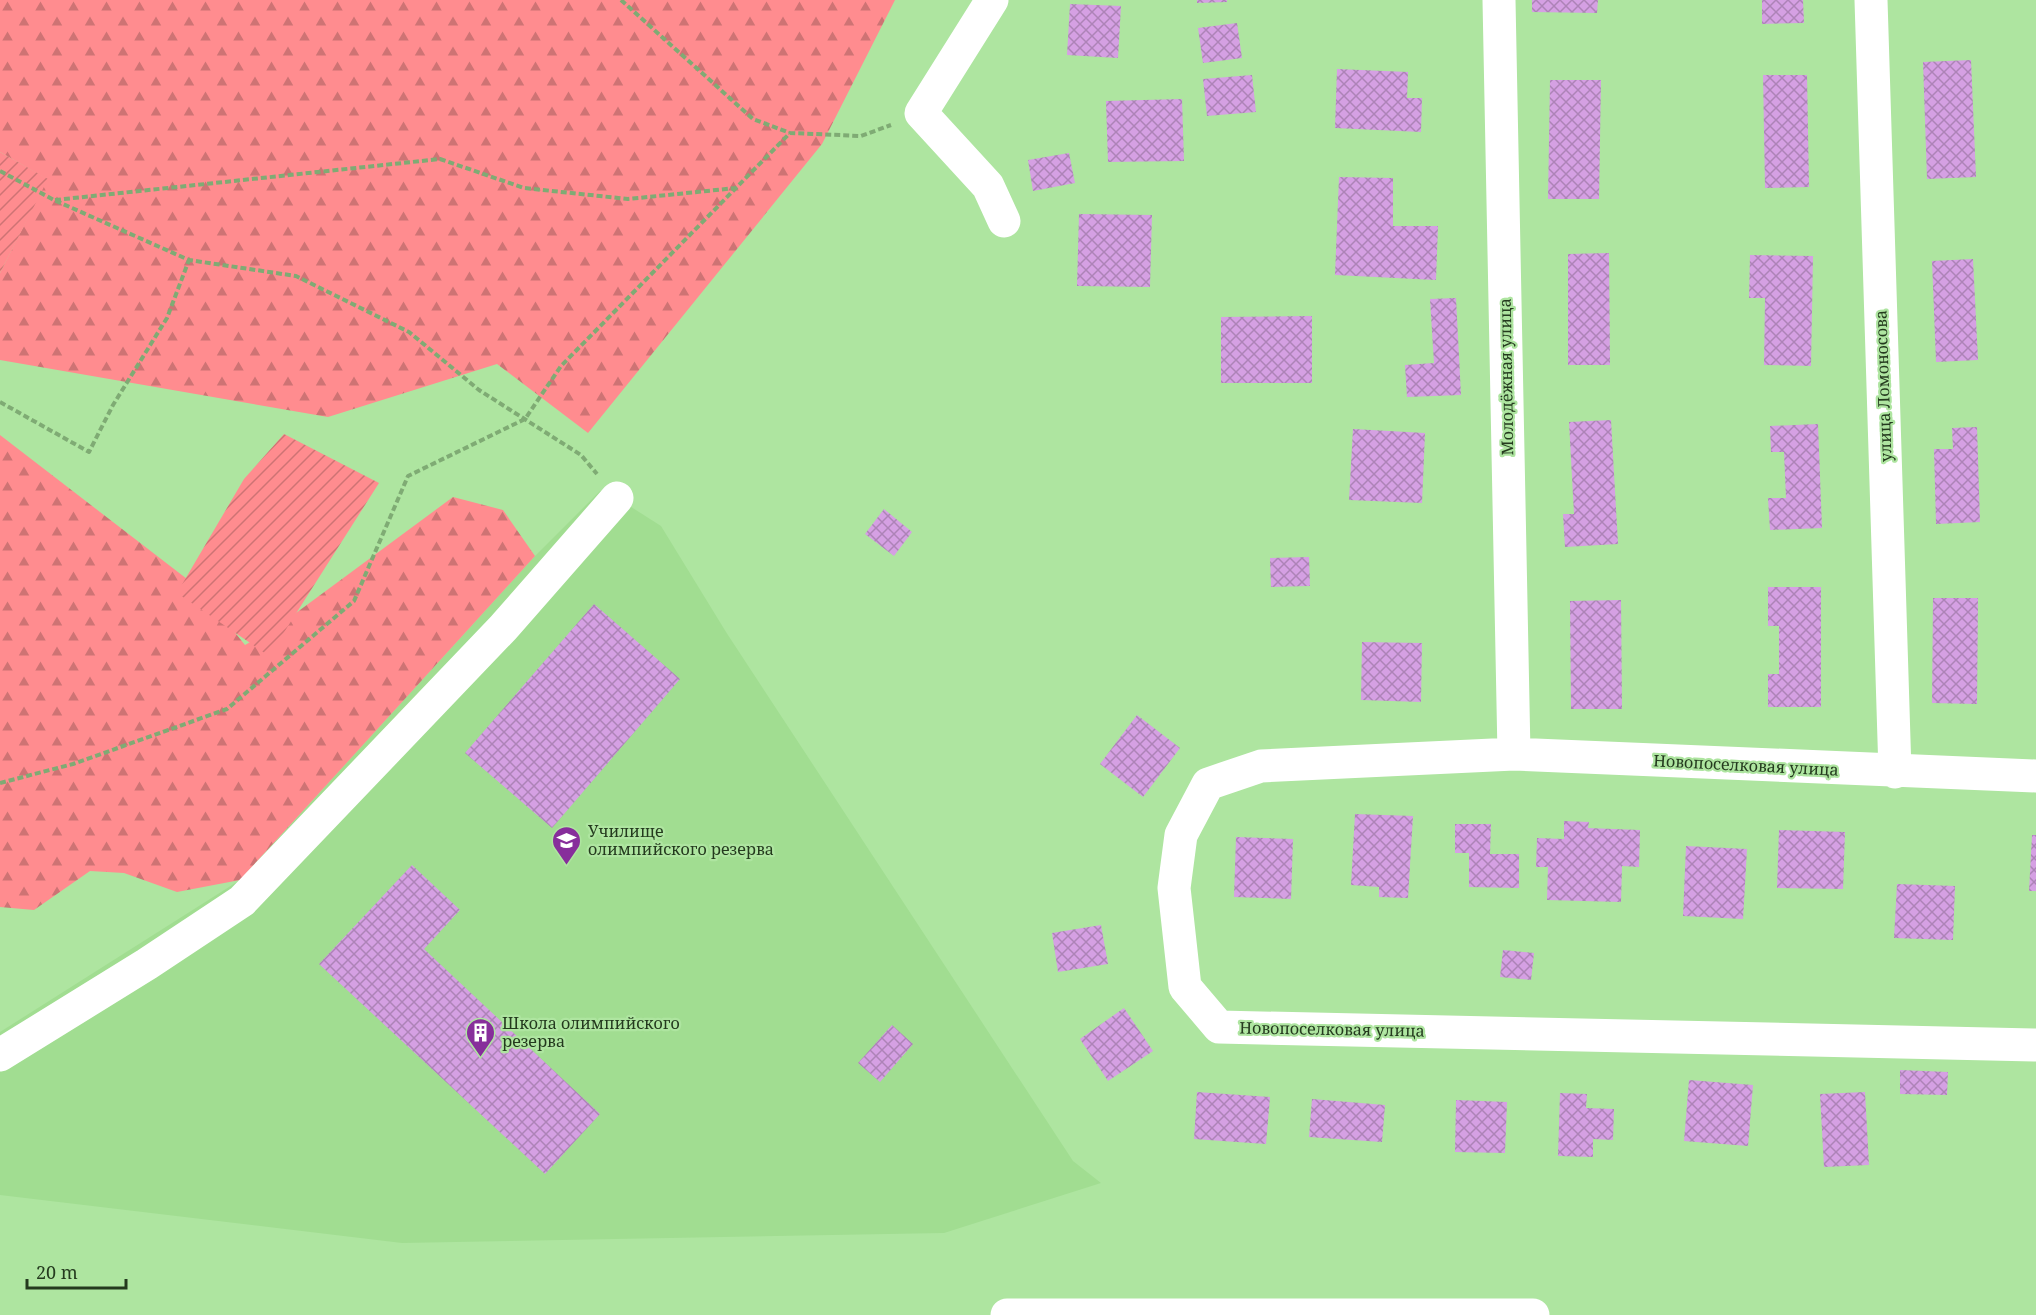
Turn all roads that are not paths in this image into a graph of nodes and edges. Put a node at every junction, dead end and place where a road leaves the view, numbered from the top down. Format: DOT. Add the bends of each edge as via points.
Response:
graph roads {
  1 [pos="992,0"];
  2 [pos="1499,0"];
  3 [pos="1871,0"];
  4 [pos="1004,221"];
  5 [pos="617,498"];
  6 [pos="1514,754"];
  7 [pos="1895,772"];
  8 [pos="2036,776"];
  9 [pos="2036,1044"];
  10 [pos="0,1055"];
  11 [pos="1007,1315"];
  12 [pos="1533,1315"];
  1 -- 4 [label="street" via="921,113 988,186"];
  2 -- 6 [label="street, Молодёжная улица"];
  3 -- 7 [label="street, улица Ломоносова"];
  5 -- 10 [label="street" via="495,637 242,901"];
  6 -- 7 [label="street, Новопоселковая улица"];
  6 -- 9 [label="street, Новопоселковая улица" via="1261,766 1208,784 1181,834 1174,888 1185,987 1219,1027"];
  7 -- 8 [label="street, Новопоселковая улица"];
  11 -- 12 [label="street"];
}
